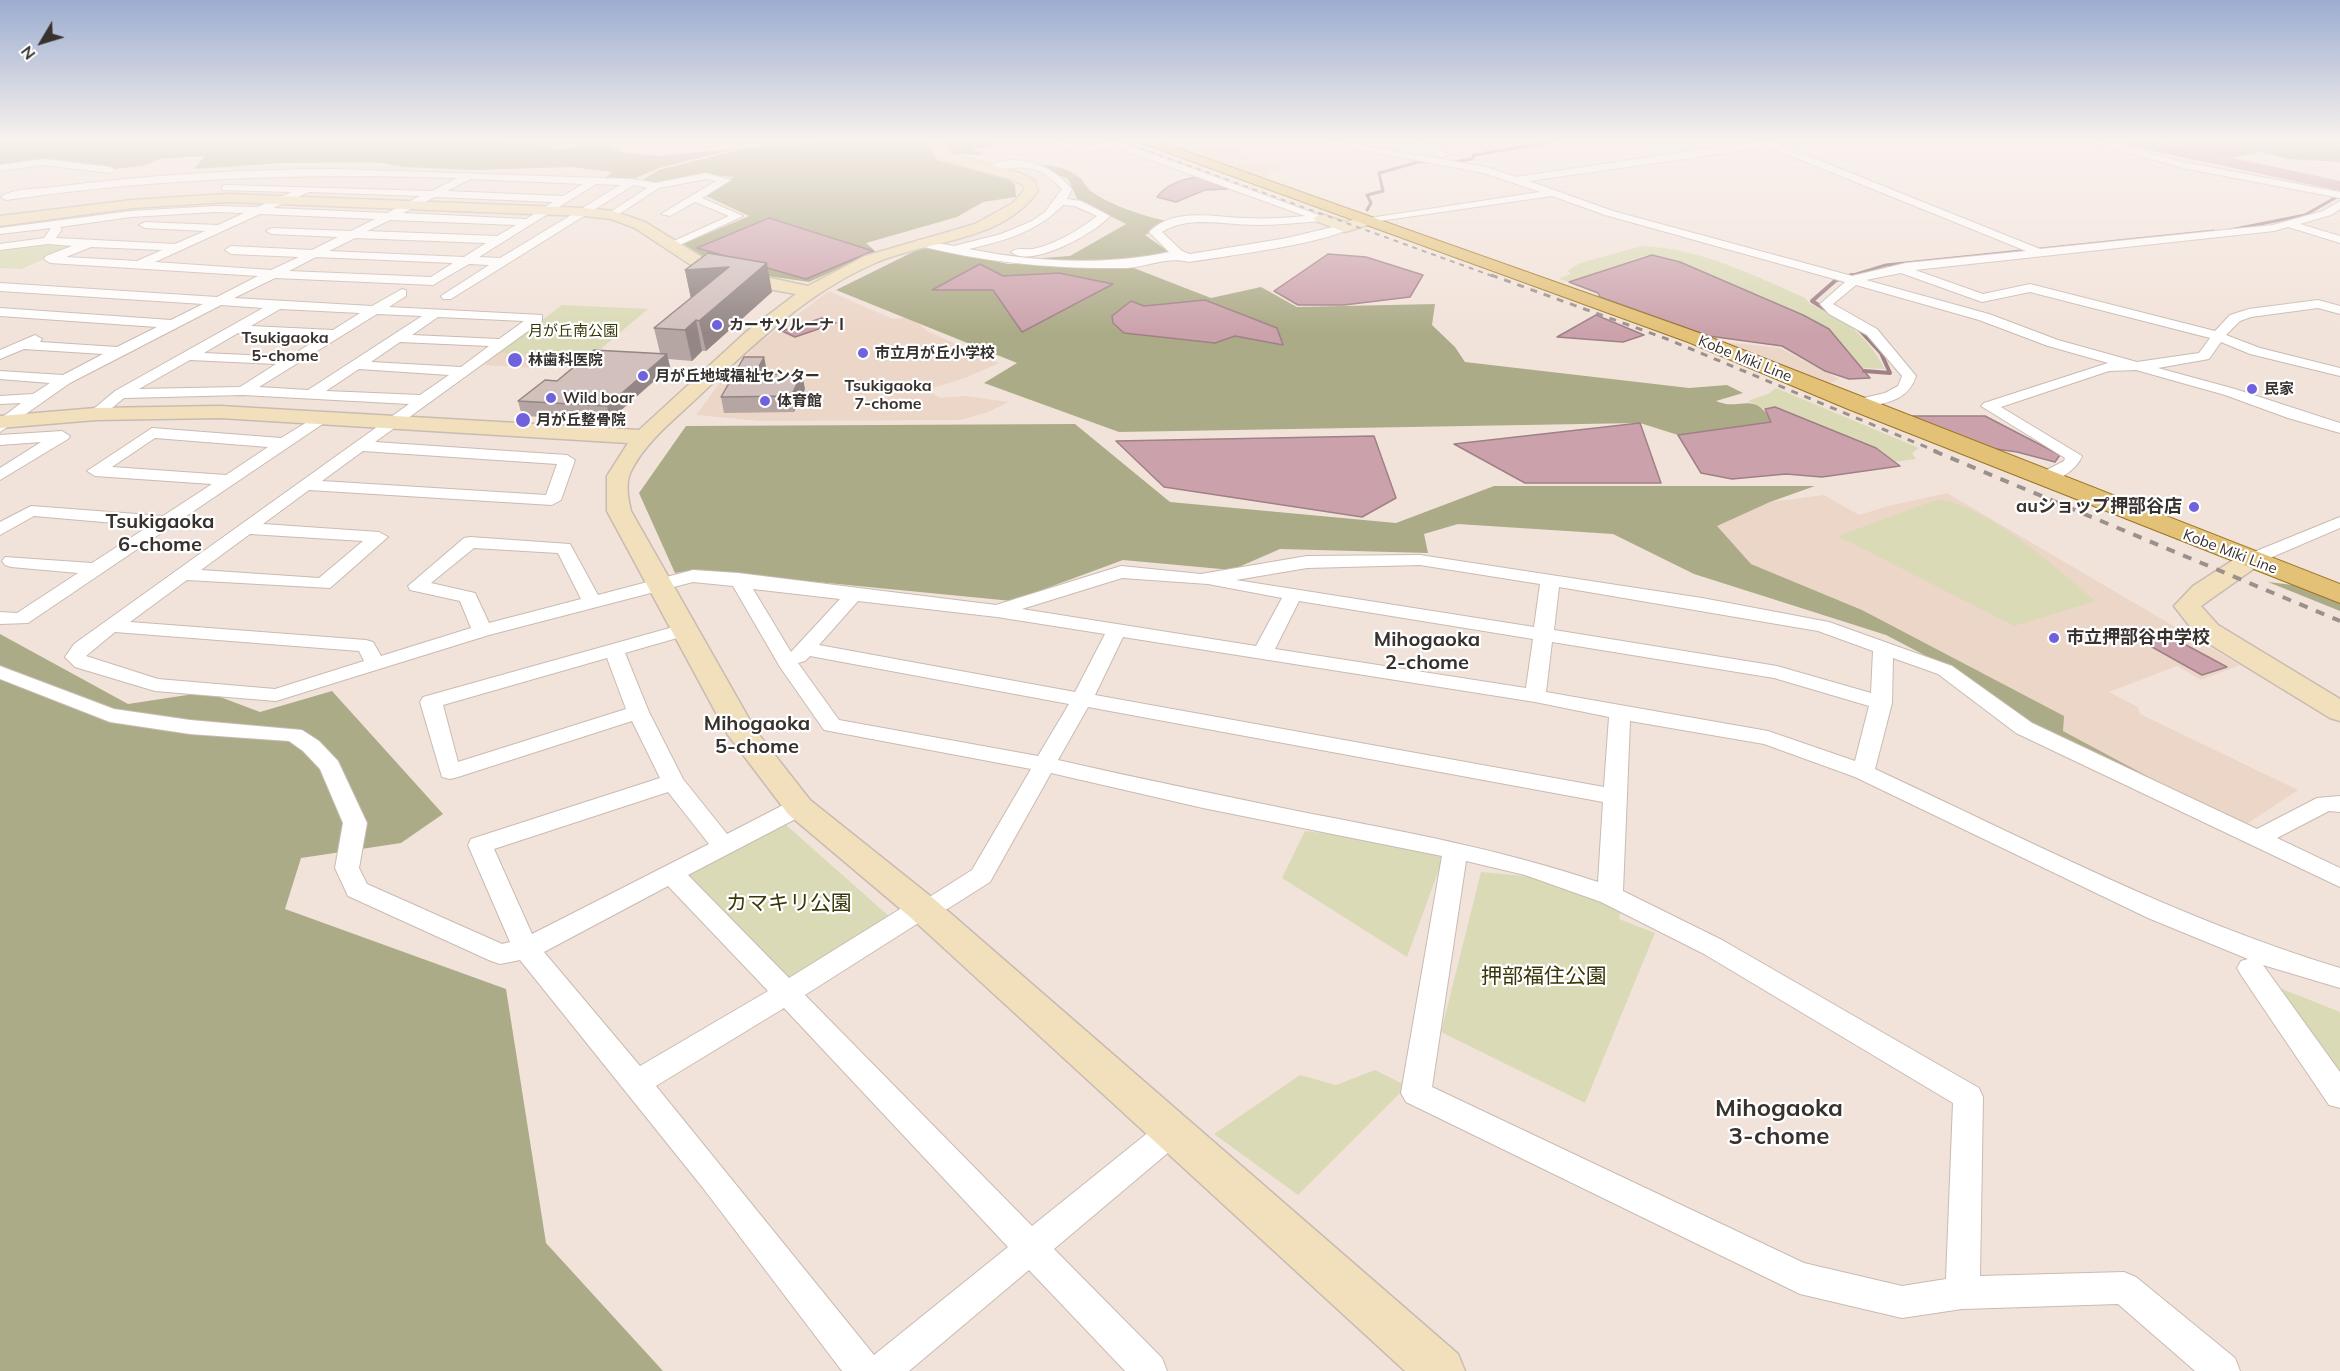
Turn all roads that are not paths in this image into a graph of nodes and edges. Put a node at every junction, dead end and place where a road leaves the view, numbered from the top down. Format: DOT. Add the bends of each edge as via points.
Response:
graph roads {
  1 [pos="76,205"];
  2 [pos="123,205"];
  3 [pos="271,205"];
  4 [pos="328,205"];
  5 [pos="414,205"];
  6 [pos="559,205"];
  7 [pos="595,205"];
  8 [pos="628,205"];
  9 [pos="633,205"];
  10 [pos="683,205"];
  11 [pos="711,205"];
  12 [pos="1021,205"];
  13 [pos="1058,205"];
  14 [pos="1083,205"];
  15 [pos="1285,205"];
  16 [pos="1321,205"];
  17 [pos="1477,205"];
  18 [pos="1586,205"];
  19 [pos="1922,205"];
  20 [pos="2339,205"];
  21 [pos="259,210"];
  22 [pos="549,211"];
  23 [pos="311,213"];
  24 [pos="131,214"];
  25 [pos="613,215"];
  26 [pos="666,215"];
  27 [pos="392,216"];
  28 [pos="7,217"];
  29 [pos="1321,218"];
  30 [pos="1365,221"];
  31 [pos="61,222"];
  32 [pos="529,222"];
  33 [pos="2289,224"];
  34 [pos="1345,227"];
  35 [pos="220,228"];
  36 [pos="0,231"];
  37 [pos="702,232"];
  38 [pos="357,234"];
  39 [pos="262,236"];
  40 [pos="500,240"];
  41 [pos="2340,240"];
  42 [pos="48,241"];
  43 [pos="988,241"];
  44 [pos="89,243"];
  45 [pos="920,243"];
  46 [pos="671,246"];
  47 [pos="0,247"];
  48 [pos="178,247"];
  49 [pos="951,249"];
  50 [pos="2036,251"];
  51 [pos="319,254"];
  52 [pos="1178,254"];
  53 [pos="221,255"];
  54 [pos="468,260"];
  55 [pos="503,261"];
  56 [pos="139,265"];
  57 [pos="192,268"];
  58 [pos="1900,268"];
  59 [pos="276,274"];
  60 [pos="1856,279"];
  61 [pos="434,281"];
  62 [pos="0,286"];
  63 [pos="810,291"];
  64 [pos="447,296"];
  65 [pos="1982,298"];
  66 [pos="219,301"];
  67 [pos="278,305"];
  68 [pos="376,309"];
  69 [pos="2340,310"];
  70 [pos="0,312"];
  71 [pos="437,312"];
  72 [pos="20,314"];
  73 [pos="1984,317"];
  74 [pos="78,320"];
  75 [pos="0,323"];
  76 [pos="172,324"];
  77 [pos="235,329"];
  78 [pos="336,334"];
  79 [pos="2220,337"];
  80 [pos="397,338"];
  81 [pos="502,343"];
  82 [pos="22,345"];
  83 [pos="119,351"];
  84 [pos="0,355"];
  85 [pos="186,356"];
  86 [pos="293,361"];
  87 [pos="357,365"];
  88 [pos="2141,366"];
  89 [pos="462,371"];
  90 [pos="2340,372"];
  91 [pos="0,375"];
  92 [pos="65,380"];
  93 [pos="243,391"];
  94 [pos="120,394"];
  95 [pos="310,395"];
  96 [pos="37,398"];
  97 [pos="0,400"];
  98 [pos="421,400"];
  99 [pos="1856,404"];
  100 [pos="96,414"];
  101 [pos="322,418"];
  102 [pos="391,422"];
  103 [pos="3,423"];
  104 [pos="2340,428"];
  105 [pos="643,437"];
  106 [pos="0,440"];
  107 [pos="284,443"];
  108 [pos="357,446"];
  109 [pos="0,475"];
  110 [pos="2043,478"];
  111 [pos="229,480"];
  112 [pos="304,485"];
  113 [pos="167,522"];
  114 [pos="2340,522"];
  115 [pos="245,528"];
  116 [pos="0,530"];
  117 [pos="2250,561"];
  118 [pos="4,563"];
  119 [pos="97,569"];
  120 [pos="182,574"];
  121 [pos="738,579"];
  122 [pos="1201,580"];
  123 [pos="1550,582"];
  124 [pos="658,585"];
  125 [pos="854,594"];
  126 [pos="2340,594"];
  127 [pos="1293,595"];
  128 [pos="592,602"];
  129 [pos="997,611"];
  130 [pos="0,618"];
  131 [pos="111,626"];
  132 [pos="1118,628"];
  133 [pos="684,630"];
  134 [pos="482,631"];
  135 [pos="1543,635"];
  136 [pos="1883,647"];
  137 [pos="806,649"];
  138 [pos="614,650"];
  139 [pos="1263,652"];
  140 [pos="375,663"];
  141 [pos="790,667"];
  142 [pos="0,672"];
  143 [pos="1535,696"];
  144 [pos="1082,699"];
  145 [pos="1881,703"];
  146 [pos="638,712"];
  147 [pos="2340,712"];
  148 [pos="1620,713"];
  149 [pos="1044,764"];
  150 [pos="1863,772"];
  151 [pos="674,782"];
  152 [pos="1617,797"];
  153 [pos="2340,804"];
  154 [pos="800,807"];
  155 [pos="2258,838"];
  156 [pos="723,845"];
  157 [pos="1455,850"];
  158 [pos="671,873"];
  159 [pos="2340,878"];
  160 [pos="1610,896"];
  161 [pos="922,908"];
  162 [pos="526,949"];
  163 [pos="2252,968"];
  164 [pos="2340,978"];
  165 [pos="787,993"];
  166 [pos="636,1083"];
  167 [pos="2340,1096"];
  168 [pos="1171,1132"];
  169 [pos="1033,1248"];
  170 [pos="1962,1293"];
  171 [pos="864,1371"];
  172 [pos="882,1371"];
  173 [pos="1149,1371"];
  174 [pos="1441,1371"];
  175 [pos="2222,1371"];
  1 -- 28 [label="street"];
  2 -- 28 [label="street"];
  3 -- 21 [label="street"];
  4 -- 23 [label="street"];
  5 -- 22 [label="street"];
  5 -- 27 [label="street"];
  6 -- 22 [label="street"];
  7 -- 55 [label="street"];
  8 -- 25 [label="street"];
  9 -- 26 [label="street"];
  10 -- 26 [label="street"];
  11 -- 37 [label="street" via="738,216"];
  12 -- 45 [label="street" via="993,222"];
  13 -- 43 [label="street" via="1022,229"];
  14 -- 43 [label="street" via="1105,216 1068,239 1024,255"];
  15 -- 29 [label="street"];
  16 -- 30 [label="main road, Kobe Miki Line"];
  17 -- 30 [label="street"];
  18 -- 60 [label="street"];
  19 -- 50 [label="street"];
  20 -- 33 [label="street" via="2327,213"];
  21 -- 23 [label="street"];
  21 -- 24 [label="street"];
  21 -- 35 [label="street"];
  22 -- 25 [label="street"];
  22 -- 32 [label="street"];
  23 -- 27 [label="street"];
  23 -- 39 [label="street"];
  24 -- 31 [label="street"];
  24 -- 35 [label="street" via="124,224"];
  25 -- 46 [label="street" via="640,225"];
  26 -- 37 [label="street"];
  27 -- 32 [label="street"];
  27 -- 38 [label="street"];
  29 -- 34 [label="street"];
  29 -- 52 [label="street" via="1252,223 1193,219 1165,224 1155,232"];
  30 -- 34 [label="street"];
  30 -- 99 [label="main road, Kobe Miki Line" via="1695,338"];
  31 -- 36 [label="street"];
  31 -- 42 [label="street"];
  32 -- 40 [label="street"];
  33 -- 41 [label="street"];
  33 -- 50 [label="street"];
  34 -- 52 [label="street" via="1310,238 1189,258"];
  35 -- 48 [label="street"];
  37 -- 46 [label="street"];
  38 -- 39 [label="street"];
  38 -- 40 [label="street"];
  38 -- 51 [label="street"];
  39 -- 53 [label="street"];
  40 -- 54 [label="street"];
  42 -- 44 [label="street"];
  42 -- 47 [label="street"];
  43 -- 49 [label="street"];
  44 -- 48 [label="street"];
  44 -- 56 [label="street" via="50,259"];
  45 -- 49 [label="street"];
  45 -- 63 [label="street" via="871,259"];
  46 -- 63 [label="street" via="712,271"];
  48 -- 56 [label="street"];
  49 -- 52 [label="street" via="1018,262 1130,264"];
  50 -- 58 [label="street"];
  51 -- 53 [label="street"];
  51 -- 54 [label="street"];
  51 -- 59 [label="street"];
  53 -- 57 [label="street"];
  54 -- 55 [label="street"];
  54 -- 61 [label="street"];
  55 -- 64 [label="street"];
  56 -- 57 [label="street"];
  57 -- 59 [label="street"];
  58 -- 60 [label="street"];
  58 -- 65 [label="street"];
  59 -- 61 [label="street"];
  59 -- 66 [label="street"];
  60 -- 73 [label="street"];
  60 -- 99 [label="street" via="1826,304 1874,333 1909,376 1905,388 1890,397"];
  61 -- 68 [label="street"];
  62 -- 66 [label="street"];
  63 -- 105 [label="street" via="768,321"];
  65 -- 73 [label="street" via="2000,305"];
  65 -- 79 [label="street" via="2030,288"];
  66 -- 67 [label="street"];
  66 -- 76 [label="street"];
  67 -- 68 [label="street"];
  67 -- 77 [label="street"];
  68 -- 71 [label="street"];
  68 -- 78 [label="street"];
  69 -- 79 [label="street" via="2318,304 2248,313 2235,318"];
  70 -- 72 [label="street"];
  71 -- 80 [label="street"];
  71 -- 81 [label="street" via="537,318"];
  72 -- 74 [label="street"];
  72 -- 75 [label="street"];
  73 -- 88 [label="street" via="2053,343"];
  74 -- 76 [label="street"];
  74 -- 82 [label="street"];
  76 -- 83 [label="street"];
  77 -- 78 [label="street"];
  77 -- 85 [label="street"];
  78 -- 86 [label="street"];
  79 -- 88 [label="street" via="2205,356"];
  79 -- 90 [label="street" via="2255,351"];
  80 -- 81 [label="street"];
  80 -- 87 [label="street"];
  81 -- 89 [label="street"];
  82 -- 83 [label="street"];
  82 -- 84 [label="street"];
  83 -- 92 [label="street"];
  85 -- 86 [label="street"];
  85 -- 94 [label="street"];
  86 -- 93 [label="street"];
  87 -- 89 [label="street"];
  87 -- 95 [label="street"];
  88 -- 104 [label="street"];
  88 -- 110 [label="street" via="2108,367 1989,406 2074,456 2071,464"];
  89 -- 98 [label="street"];
  91 -- 92 [label="street"];
  92 -- 96 [label="street"];
  93 -- 94 [label="street"];
  93 -- 95 [label="street"];
  94 -- 100 [label="street"];
  95 -- 98 [label="street"];
  96 -- 97 [label="street"];
  96 -- 103 [label="street"];
  98 -- 102 [label="street"];
  99 -- 110 [label="main road, Kobe Miki Line"];
  100 -- 101 [label="street" via="220,412"];
  100 -- 103 [label="street"];
  101 -- 102 [label="street"];
  101 -- 107 [label="street"];
  102 -- 105 [label="street"];
  102 -- 108 [label="street"];
  105 -- 124 [label="street" via="619,472 616,492 619,511"];
  106 -- 109 [label="street" via="62,436"];
  107 -- 111 [label="street"];
  107 -- 111 [label="street" via="152,433 95,471"];
  108 -- 112 [label="street"];
  108 -- 112 [label="street" via="567,460 552,501"];
  110 -- 117 [label="main road, Kobe Miki Line"];
  111 -- 113 [label="street"];
  112 -- 115 [label="street"];
  113 -- 116 [label="street" via="31,512"];
  113 -- 119 [label="street"];
  114 -- 117 [label="street"];
  115 -- 120 [label="street"];
  115 -- 120 [label="street" via="379,537 323,584"];
  117 -- 126 [label="main road, Kobe Miki Line"];
  117 -- 147 [label="street" via="2237,573 2199,591 2187,606 2208,631"];
  118 -- 119 [label="street"];
  119 -- 130 [label="street" via="21,619"];
  120 -- 131 [label="street"];
  121 -- 124 [label="street" via="693,576"];
  121 -- 125 [label="street"];
  121 -- 141 [label="street"];
  122 -- 123 [label="street" via="1267,566 1420,560"];
  122 -- 127 [label="street"];
  122 -- 129 [label="street" via="1121,572"];
  123 -- 135 [label="street"];
  123 -- 136 [label="street" via="1822,626"];
  124 -- 128 [label="street"];
  124 -- 133 [label="street"];
  125 -- 129 [label="street"];
  125 -- 137 [label="street"];
  127 -- 135 [label="street"];
  127 -- 139 [label="street"];
  128 -- 134 [label="street"];
  128 -- 134 [label="street" via="564,548 470,542 417,586 468,597"];
  129 -- 132 [label="street"];
  131 -- 140 [label="street" via="366,646"];
  131 -- 140 [label="street" via="75,657 82,663 155,685 276,695"];
  132 -- 139 [label="street"];
  132 -- 144 [label="street"];
  133 -- 138 [label="street"];
  133 -- 154 [label="street" via="743,735"];
  134 -- 140 [label="street"];
  135 -- 143 [label="street"];
  135 -- 145 [label="street" via="1777,672"];
  136 -- 145 [label="street"];
  136 -- 155 [label="street" via="1946,670 2024,728"];
  137 -- 141 [label="street"];
  137 -- 144 [label="street"];
  138 -- 146 [label="street"];
  138 -- 146 [label="street" via="430,702 450,772"];
  139 -- 143 [label="street"];
  141 -- 149 [label="street" via="832,725"];
  142 -- 162 [label="street" via="110,715 190,727 294,735 330,766 355,823 347,868 357,890 500,954"];
  143 -- 148 [label="street"];
  144 -- 149 [label="street"];
  144 -- 152 [label="street"];
  145 -- 150 [label="street"];
  146 -- 151 [label="street"];
  148 -- 150 [label="street" via="1768,738"];
  148 -- 152 [label="street"];
  149 -- 157 [label="street"];
  149 -- 161 [label="street" via="981,876 940,902"];
  150 -- 164 [label="street" via="2157,911 2271,957"];
  151 -- 156 [label="street"];
  151 -- 162 [label="street" via="480,845"];
  152 -- 160 [label="street"];
  153 -- 155 [label="street" via="2325,802"];
  154 -- 156 [label="street"];
  154 -- 161 [label="street"];
  155 -- 159 [label="street"];
  156 -- 158 [label="street"];
  157 -- 160 [label="street" via="1530,868"];
  157 -- 170 [label="street" via="1416,1093 1800,1278 1902,1302"];
  158 -- 162 [label="street"];
  158 -- 165 [label="street"];
  160 -- 170 [label="street" via="1713,947 1968,1097"];
  161 -- 165 [label="street"];
  161 -- 168 [label="street"];
  162 -- 166 [label="street"];
  163 -- 167 [label="street"];
  165 -- 166 [label="street"];
  165 -- 169 [label="street"];
  166 -- 171 [label="street"];
  168 -- 169 [label="street"];
  168 -- 174 [label="street"];
  169 -- 172 [label="street"];
  169 -- 173 [label="street"];
  170 -- 175 [label="street" via="2124,1288"];
}
